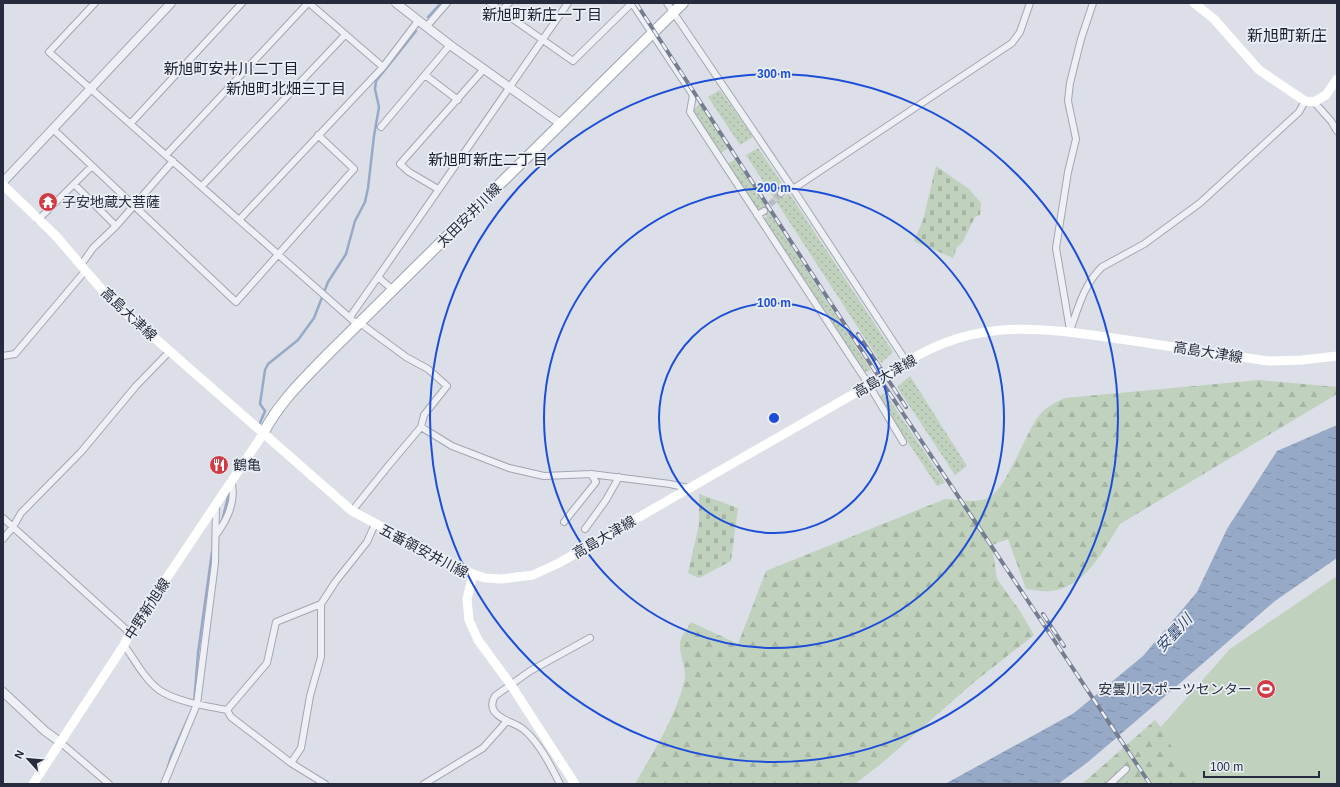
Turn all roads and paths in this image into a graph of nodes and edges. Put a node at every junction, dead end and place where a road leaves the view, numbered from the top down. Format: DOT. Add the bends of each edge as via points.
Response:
graph roads {
  1 [pos="95,3"];
  2 [pos="171,3"];
  3 [pos="242,3"];
  4 [pos="309,3"];
  5 [pos="396,3"];
  6 [pos="447,3"];
  7 [pos="490,3"];
  8 [pos="509,3"];
  9 [pos="568,3"];
  10 [pos="632,3"];
  11 [pos="667,3"];
  12 [pos="683,3"];
  13 [pos="1030,3"];
  14 [pos="1093,3"];
  15 [pos="1194,3"];
  16 [pos="501,11"];
  17 [pos="673,13"];
  18 [pos="418,22"];
  19 [pos="426,27"];
  20 [pos="653,33"];
  21 [pos="346,35"];
  22 [pos="542,40"];
  23 [pos="450,45"];
  24 [pos="383,67"];
  25 [pos="484,69"];
  26 [pos="426,75"];
  27 [pos="1337,79"];
  28 [pos="508,87"];
  29 [pos="91,89"];
  30 [pos="458,100"];
  31 [pos="1310,102"];
  32 [pos="1334,120"];
  33 [pos="131,123"];
  34 [pos="561,124"];
  35 [pos="381,127"];
  36 [pos="53,129"];
  37 [pos="1337,131"];
  38 [pos="318,135"];
  39 [pos="166,155"];
  40 [pos="173,161"];
  41 [pos="92,166"];
  42 [pos="3,184"];
  43 [pos="74,184"];
  44 [pos="202,186"];
  45 [pos="791,187"];
  46 [pos="438,189"];
  47 [pos="781,193"];
  48 [pos="134,206"];
  49 [pos="764,211"];
  50 [pos="757,215"];
  51 [pos="38,220"];
  52 [pos="239,220"];
  53 [pos="116,226"];
  54 [pos="279,255"];
  55 [pos="84,268"];
  56 [pos="378,277"];
  57 [pos="393,290"];
  58 [pos="350,317"];
  59 [pos="359,324"];
  60 [pos="1070,331"];
  61 [pos="169,352"];
  62 [pos="3,356"];
  63 [pos="1337,356"];
  64 [pos="906,362"];
  65 [pos="868,385"];
  66 [pos="421,428"];
  67 [pos="263,434"];
  68 [pos="903,442"];
  69 [pos="591,474"];
  70 [pos="619,477"];
  71 [pos="232,481"];
  72 [pos="688,488"];
  73 [pos="216,504"];
  74 [pos="352,511"];
  75 [pos="3,518"];
  76 [pos="564,522"];
  77 [pos="375,524"];
  78 [pos="14,527"];
  79 [pos="585,529"];
  80 [pos="216,536"];
  81 [pos="3,539"];
  82 [pos="473,574"];
  83 [pos="321,604"];
  84 [pos="130,633"];
  85 [pos="590,638"];
  86 [pos="124,645"];
  87 [pos="511,685"];
  88 [pos="3,692"];
  89 [pos="197,704"];
  90 [pos="227,710"];
  91 [pos="507,721"];
  92 [pos="60,742"];
  93 [pos="292,763"];
  94 [pos="1126,769"];
  95 [pos="33,784"];
  96 [pos="109,784"];
  97 [pos="164,784"];
  98 [pos="325,784"];
  99 [pos="424,784"];
  100 [pos="560,784"];
  101 [pos="575,784"];
  102 [pos="1110,784"];
  1 -- 29 [label="street" via="49,52"];
  2 -- 29 [label="street"];
  3 -- 33 [label="street"];
  4 -- 21 [label="street"];
  4 -- 39 [label="street"];
  5 -- 18 [label="street"];
  6 -- 19 [label="street"];
  7 -- 16 [label="street"];
  8 -- 16 [label="street"];
  9 -- 22 [label="street"];
  10 -- 20 [label="street"];
  10 -- 22 [label="street" via="573,61"];
  11 -- 17 [label="street"];
  12 -- 17 [label="main road, 太田安井川線"];
  13 -- 45 [label="street" via="1020,32 1012,43"];
  14 -- 60 [label="street" via="1070,83 1068,101 1076,139 1056,248"];
  15 -- 31 [label="main road" via="1214,19 1259,70"];
  16 -- 22 [label="street"];
  17 -- 20 [label="main road, 太田安井川線"];
  17 -- 45 [label="street"];
  18 -- 19 [label="street"];
  18 -- 24 [label="street"];
  19 -- 23 [label="street"];
  20 -- 34 [label="main road, 太田安井川線"];
  20 -- 50 [label="street" via="693,95 690,112"];
  21 -- 24 [label="street"];
  21 -- 44 [label="street"];
  22 -- 28 [label="street"];
  23 -- 25 [label="street"];
  23 -- 26 [label="street"];
  24 -- 38 [label="street"];
  25 -- 28 [label="street"];
  25 -- 30 [label="street"];
  26 -- 30 [label="street"];
  26 -- 35 [label="street"];
  27 -- 31 [label="main road" via="1326,95"];
  28 -- 34 [label="street"];
  28 -- 46 [label="street"];
  29 -- 33 [label="street"];
  29 -- 36 [label="street"];
  30 -- 46 [label="street" via="400,164"];
  31 -- 32 [label="street"];
  31 -- 60 [label="street" via="1200,204 1144,244 1102,267 1084,290"];
  32 -- 37 [label="street"];
  33 -- 39 [label="street"];
  34 -- 57 [label="main road, 太田安井川線"];
  36 -- 41 [label="street"];
  36 -- 42 [label="street"];
  38 -- 52 [label="street"];
  38 -- 54 [label="street" via="354,169"];
  39 -- 40 [label="street"];
  40 -- 44 [label="street"];
  40 -- 48 [label="street"];
  41 -- 43 [label="street"];
  41 -- 48 [label="street"];
  42 -- 51 [label="main road, 高島大津線"];
  43 -- 51 [label="street"];
  43 -- 53 [label="street"];
  44 -- 52 [label="street"];
  45 -- 47 [label="street"];
  45 -- 64 [label="street"];
  46 -- 56 [label="street"];
  48 -- 53 [label="street"];
  48 -- 54 [label="street" via="236,302"];
  49 -- 50 [label="street"];
  50 -- 65 [label="street"];
  51 -- 55 [label="main road, 高島大津線"];
  52 -- 54 [label="street"];
  53 -- 55 [label="street" via="93,248"];
  54 -- 58 [label="street"];
  55 -- 61 [label="main road, 高島大津線" via="109,298"];
  55 -- 62 [label="street" via="15,354"];
  56 -- 57 [label="street"];
  56 -- 58 [label="street"];
  57 -- 59 [label="main road, 太田安井川線"];
  58 -- 59 [label="street"];
  59 -- 66 [label="street" via="428,369 447,386 424,415"];
  59 -- 67 [label="main road, 太田安井川線" via="296,388 269,422"];
  60 -- 63 [label="main road, 高島大津線" via="1268,361"];
  60 -- 64 [label="main road, 高島大津線" via="1030,328 981,332 950,340"];
  61 -- 67 [label="main road, 高島大津線"];
  61 -- 78 [label="street" via="136,386 81,452 21,513"];
  64 -- 65 [label="main road, 高島大津線"];
  65 -- 68 [label="street"];
  65 -- 72 [label="main road, 高島大津線"];
  66 -- 69 [label="street" via="452,446 509,468 544,476"];
  66 -- 74 [label="street"];
  67 -- 71 [label="main road, 中野新旭線"];
  67 -- 74 [label="main road, 五番領安井川線"];
  69 -- 70 [label="street"];
  69 -- 76 [label="street" via="596,482"];
  70 -- 72 [label="street"];
  70 -- 79 [label="street"];
  71 -- 73 [label="main road, 中野新旭線"];
  71 -- 80 [label="street" via="234,490 229,515"];
  72 -- 82 [label="main road, 高島大津線" via="559,563 533,575 501,579"];
  73 -- 80 [label="street"];
  73 -- 84 [label="main road, 中野新旭線"];
  74 -- 77 [label="main road, 五番領安井川線"];
  75 -- 78 [label="street"];
  77 -- 82 [label="main road, 五番領安井川線"];
  77 -- 83 [label="street" via="367,542 336,580"];
  78 -- 81 [label="street"];
  78 -- 84 [label="street"];
  80 -- 89 [label="street" via="215,563"];
  82 -- 87 [label="main road, 五番領安井川線" via="466,599 469,620 478,640"];
  83 -- 90 [label="street" via="276,622 267,662"];
  83 -- 93 [label="street" via="321,656 310,696 301,748"];
  84 -- 86 [label="main road, 中野新旭線"];
  85 -- 87 [label="street" via="530,671"];
  86 -- 89 [label="street" via="150,681 163,693"];
  86 -- 92 [label="main road, 中野新旭線"];
  87 -- 91 [label="street" via="495,696 492,702 493,709"];
  87 -- 101 [label="main road, 五番領安井川線"];
  88 -- 92 [label="street"];
  89 -- 90 [label="street"];
  89 -- 97 [label="street"];
  90 -- 93 [label="street" via="231,717"];
  91 -- 99 [label="street" via="484,748"];
  91 -- 100 [label="street" via="523,729 536,743"];
  92 -- 95 [label="main road, 中野新旭線"];
  92 -- 96 [label="street"];
  93 -- 98 [label="street"];
  94 -- 102 [label="street"];
}
